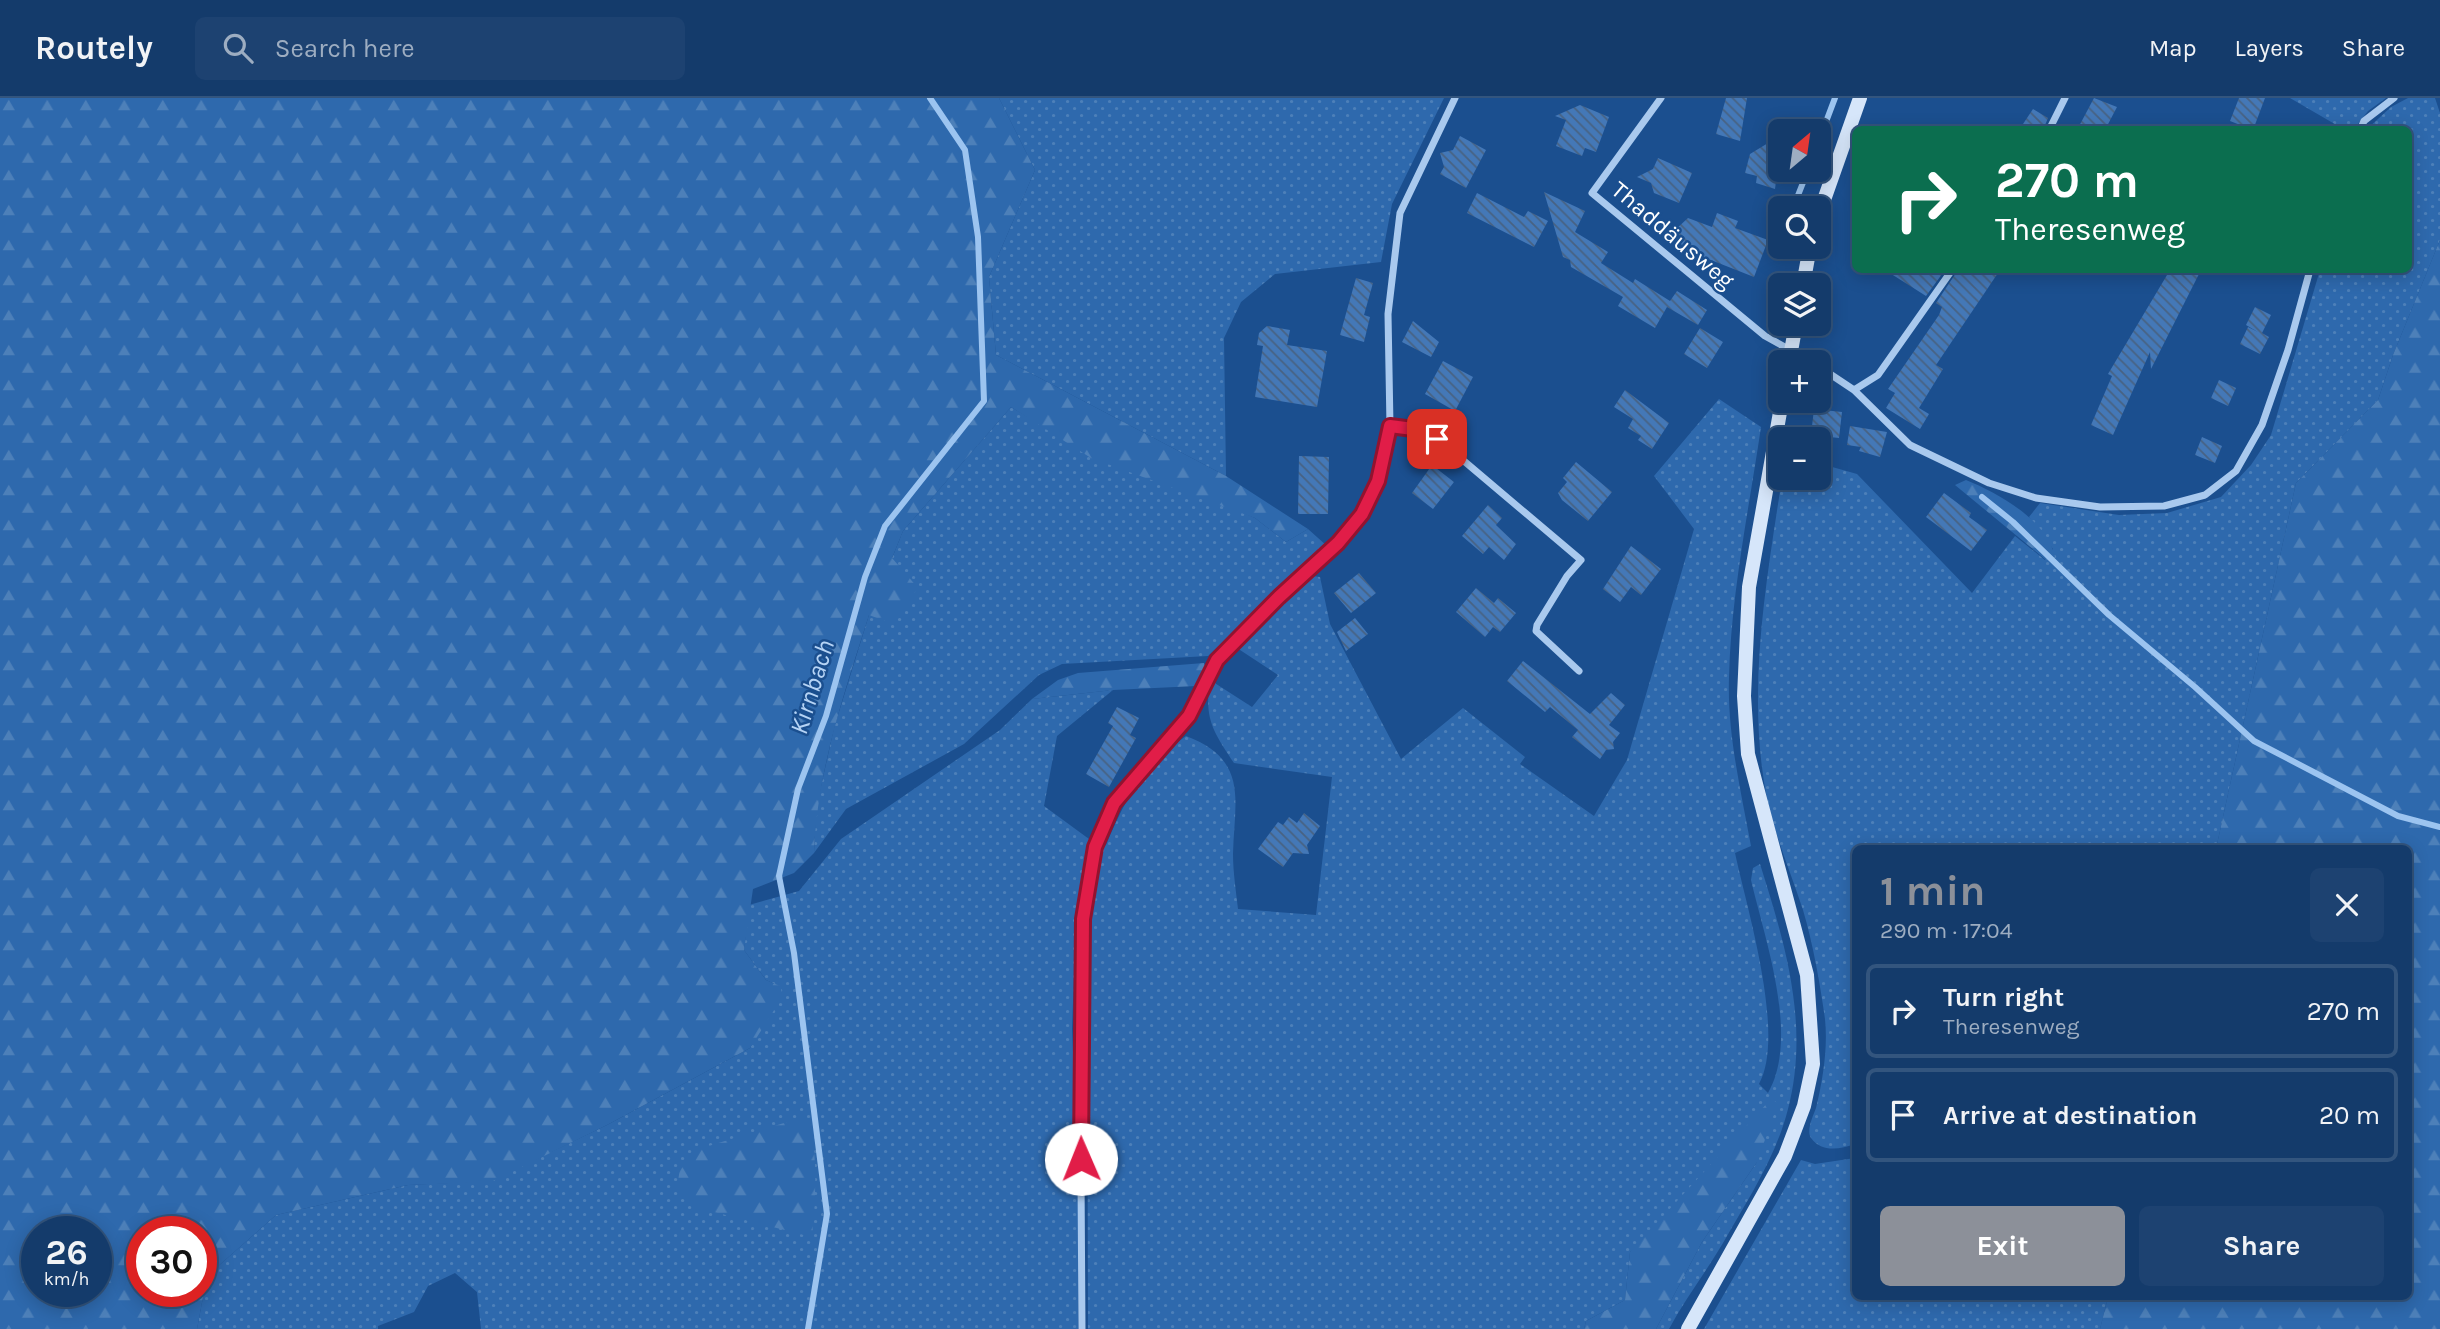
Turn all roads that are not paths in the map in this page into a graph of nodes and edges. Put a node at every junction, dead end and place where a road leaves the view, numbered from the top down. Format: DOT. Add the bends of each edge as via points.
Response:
graph roads {
  1 [pos="1455,98"];
  2 [pos="1661,98"];
  3 [pos="1860,98"];
  4 [pos="2065,98"];
  5 [pos="2394,98"];
  6 [pos="2051,126"];
  7 [pos="2362,126"];
  8 [pos="1826,196"];
  9 [pos="1950,273"];
  10 [pos="2309,273"];
  11 [pos="1782,350"];
  12 [pos="1831,375"];
  13 [pos="1854,390"];
  14 [pos="1780,413"];
  15 [pos="1390,426"];
  16 [pos="1579,671"];
  17 [pos="1082,1329"];
  18 [pos="1688,1329"];
  1 -- 15 [label="street" via="1400,213 1388,314"];
  2 -- 11 [label="street, Thaddäusweg" via="1592,193"];
  3 -- 8 [label="main road"];
  4 -- 6 [label="street"];
  5 -- 7 [label="street"];
  9 -- 13 [label="street" via="1878,375"];
  10 -- 13 [label="street" via="2262,425 2235,471 2206,495 2164,506 2100,507 2036,498 1989,483 1910,445"];
  12 -- 13 [label="street"];
  14 -- 18 [label="main road" via="1749,587 1744,696 1748,754 1807,975 1814,1065 1786,1156"];
  15 -- 16 [label="street" via="1437,439 1581,560 1536,631"];
  15 -- 17 [label="street" via="1378,481 1362,514 1217,660 1189,716 1114,803 1095,847 1083,919 1080,1012"];
}
